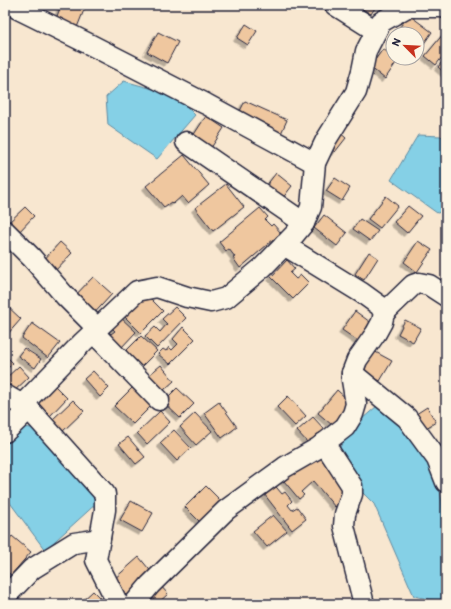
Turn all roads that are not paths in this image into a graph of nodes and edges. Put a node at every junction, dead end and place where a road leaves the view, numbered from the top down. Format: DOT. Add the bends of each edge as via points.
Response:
graph roads {
  1 [pos="335,5"];
  2 [pos="14,8"];
  3 [pos="446,8"];
  4 [pos="376,31"];
  5 [pos="186,142"];
  6 [pos="315,163"];
  7 [pos="304,222"];
  8 [pos="5,231"];
  9 [pos="284,245"];
  10 [pos="446,296"];
  11 [pos="384,313"];
  12 [pos="95,330"];
  13 [pos="352,372"];
  14 [pos="5,395"];
  15 [pos="159,400"];
  16 [pos="26,407"];
  17 [pos="5,432"];
  18 [pos="324,443"];
  19 [pos="446,482"];
  20 [pos="100,540"];
  21 [pos="5,597"];
  22 [pos="118,604"];
  23 [pos="134,604"];
  24 [pos="364,604"];
  1 -- 4 [label="street"];
  2 -- 6 [label="street" via="206,104"];
  3 -- 4 [label="street" via="407,7 381,22"];
  4 -- 6 [label="street" via="366,50 356,92"];
  5 -- 7 [label="street"];
  6 -- 7 [label="street" via="311,207"];
  7 -- 9 [label="street"];
  8 -- 12 [label="street"];
  9 -- 11 [label="street" via="362,293 380,306"];
  9 -- 12 [label="street" via="264,267 226,298 211,302 157,287 137,291"];
  10 -- 11 [label="street" via="429,285 419,283 413,285"];
  11 -- 13 [label="street" via="382,322"];
  12 -- 15 [label="street"];
  12 -- 16 [label="street"];
  13 -- 18 [label="street" via="356,404 353,414 345,427"];
  13 -- 19 [label="street" via="407,418 437,459"];
  14 -- 16 [label="street"];
  16 -- 17 [label="street"];
  16 -- 20 [label="street" via="105,494"];
  18 -- 23 [label="street" via="285,467 226,510"];
  18 -- 24 [label="street" via="352,486 344,526"];
  20 -- 21 [label="street" via="74,543 32,570"];
  20 -- 22 [label="street" via="96,560"];
}
